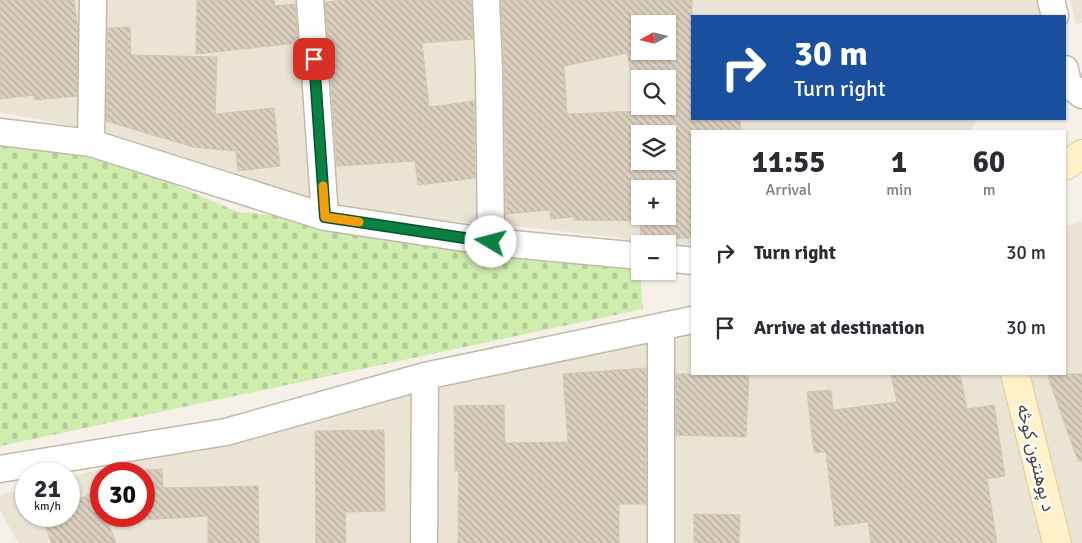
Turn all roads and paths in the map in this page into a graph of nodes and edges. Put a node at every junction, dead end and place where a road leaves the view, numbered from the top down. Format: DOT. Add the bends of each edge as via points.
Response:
graph roads {
  1 [pos="93,0"];
  2 [pos="310,0"];
  3 [pos="486,0"];
  4 [pos="1051,0"];
  5 [pos="1054,15"];
  6 [pos="1066,74"];
  7 [pos="1082,95"];
  8 [pos="0,132"];
  9 [pos="91,143"];
  10 [pos="1082,154"];
  11 [pos="1066,165"];
  12 [pos="325,217"];
  13 [pos="491,242"];
  14 [pos="631,255"];
  15 [pos="676,259"];
  16 [pos="691,261"];
  17 [pos="691,320"];
  18 [pos="661,328"];
  19 [pos="1015,375"];
  20 [pos="425,376"];
  21 [pos="0,469"];
  22 [pos="424,543"];
  23 [pos="661,543"];
  24 [pos="1057,543"];
  1 -- 9 [label="street"];
  2 -- 12 [label="street"];
  3 -- 13 [label="street"];
  4 -- 5 [label="street"];
  6 -- 7 [label="street" via="1068,84"];
  8 -- 9 [label="street"];
  9 -- 12 [label="street"];
  10 -- 11 [label="street"];
  12 -- 13 [label="street"];
  13 -- 14 [label="street"];
  15 -- 16 [label="street"];
  17 -- 18 [label="street"];
  18 -- 20 [label="street"];
  18 -- 23 [label="street"];
  19 -- 24 [label="street, د پوهنتون کوڅه"];
  20 -- 21 [label="street" via="226,432"];
  20 -- 22 [label="street"];
}
